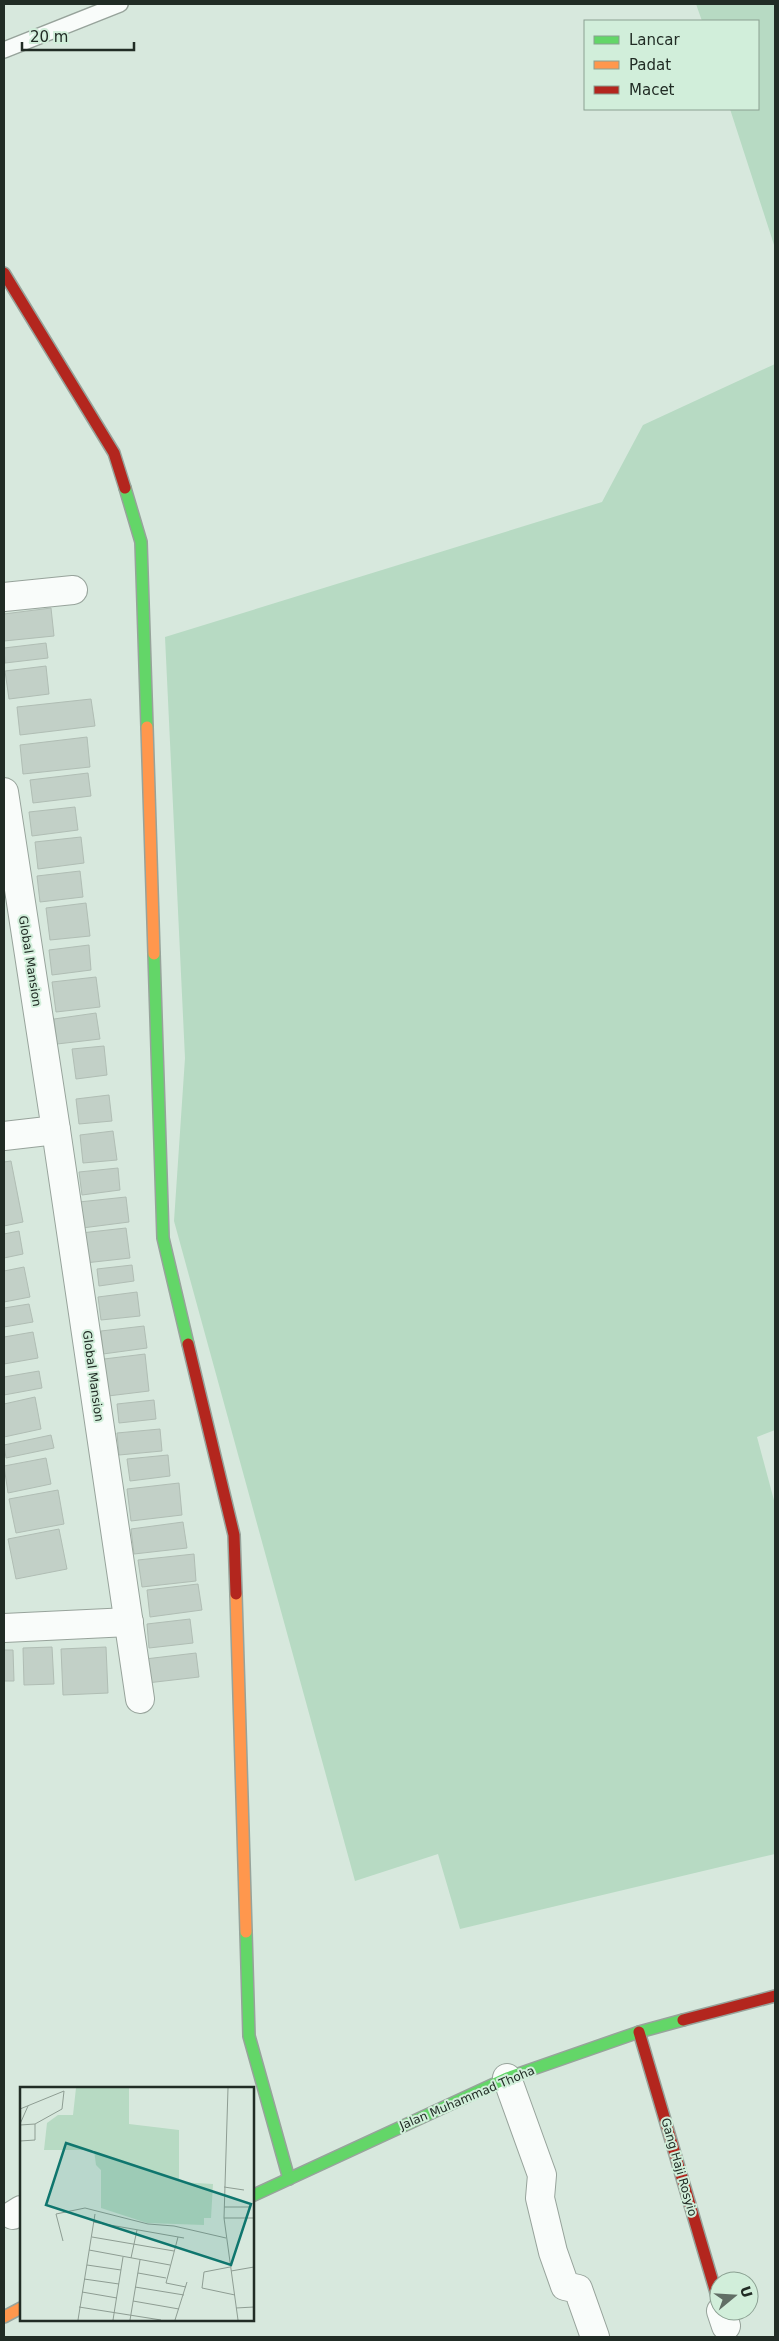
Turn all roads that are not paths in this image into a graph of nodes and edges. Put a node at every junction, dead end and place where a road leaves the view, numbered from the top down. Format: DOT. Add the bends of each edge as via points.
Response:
graph roads {
  1 [pos="120,4"];
  2 [pos="4,50"];
  3 [pos="4,273"];
  4 [pos="73,590"];
  5 [pos="4,597"];
  6 [pos="4,792"];
  7 [pos="56,1130"];
  8 [pos="4,1136"];
  9 [pos="129,1622"];
  10 [pos="4,1628"];
  11 [pos="140,1700"];
  12 [pos="775,1996"];
  13 [pos="639,2032"];
  14 [pos="507,2078"];
  15 [pos="289,2178"];
  16 [pos="254,2195"];
  17 [pos="710,2271"];
  18 [pos="20,2309"];
  19 [pos="4,2317"];
  20 [pos="595,2337"];
  1 -- 2 [label="lane"];
  3 -- 15 [label="street" via="114,454 141,542 163,1238 234,1535 249,2036"];
  4 -- 5 [label="street"];
  6 -- 7 [label="street, Global Mansion"];
  7 -- 8 [label="street"];
  7 -- 9 [label="street, Global Mansion"];
  9 -- 10 [label="street"];
  9 -- 11 [label="street, Global Mansion"];
  12 -- 13 [label="street, Jalan Muhammad Thoha"];
  13 -- 14 [label="street, Jalan Muhammad Thoha"];
  13 -- 17 [label="street, Gang Haji Rosyio"];
  14 -- 15 [label="street, Jalan Muhammad Thoha"];
  14 -- 20 [label="street" via="542,2175 540,2198 553,2252 565,2286 578,2289"];
  15 -- 16 [label="street, Jalan Muhammad Thoha"];
  18 -- 19 [label="street"];
}
